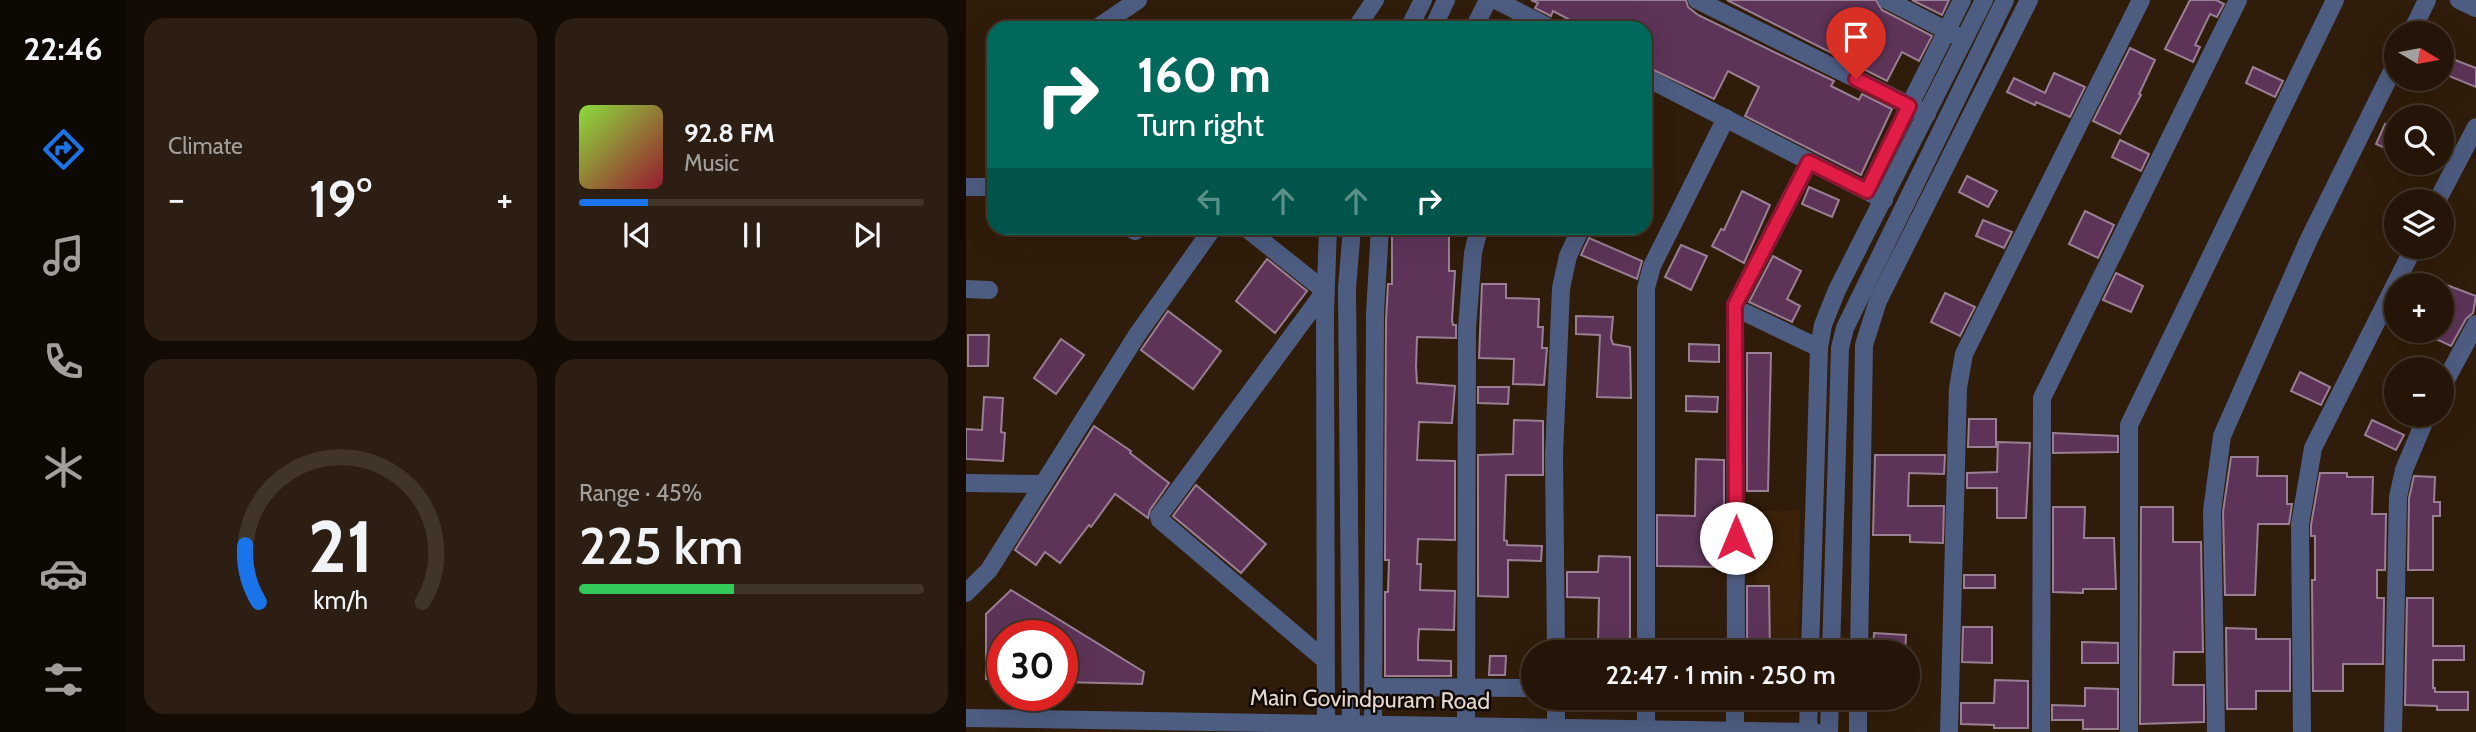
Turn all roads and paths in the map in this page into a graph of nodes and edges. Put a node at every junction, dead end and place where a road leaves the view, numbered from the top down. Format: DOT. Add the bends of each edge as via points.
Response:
graph roads {
  1 [pos="1138,0"];
  2 [pos="1375,0"];
  3 [pos="1423,0"];
  4 [pos="1446,0"];
  5 [pos="1488,0"];
  6 [pos="1496,0"];
  7 [pos="1697,0"];
  8 [pos="1887,0"];
  9 [pos="1962,0"];
  10 [pos="1984,0"];
  11 [pos="2005,0"];
  12 [pos="2029,0"];
  13 [pos="2141,0"];
  14 [pos="2238,0"];
  15 [pos="2335,0"];
  16 [pos="2427,0"];
  17 [pos="2459,0"];
  18 [pos="2476,8"];
  19 [pos="1107,21"];
  20 [pos="1361,21"];
  21 [pos="1412,21"];
  22 [pos="1436,21"];
  23 [pos="1478,21"];
  24 [pos="1536,21"];
  25 [pos="2417,21"];
  26 [pos="1947,31"];
  27 [pos="1964,40"];
  28 [pos="1652,85"];
  29 [pos="2384,87"];
  30 [pos="1909,106"];
  31 [pos="1927,114"];
  32 [pos="1726,118"];
  33 [pos="2476,127"];
  34 [pos="1809,162"];
  35 [pos="966,187"];
  36 [pos="987,187"];
  37 [pos="2443,189"];
  38 [pos="1867,191"];
  39 [pos="1884,200"];
  40 [pos="1208,235"];
  41 [pos="1255,235"];
  42 [pos="1328,235"];
  43 [pos="1351,235"];
  44 [pos="1380,235"];
  45 [pos="1478,235"];
  46 [pos="1578,235"];
  47 [pos="2408,259"];
  48 [pos="966,289"];
  49 [pos="989,290"];
  50 [pos="1325,291"];
  51 [pos="1746,313"];
  52 [pos="2476,324"];
  53 [pos="1819,348"];
  54 [pos="2454,365"];
  55 [pos="2422,427"];
  56 [pos="966,483"];
  57 [pos="1043,484"];
  58 [pos="966,593"];
  59 [pos="1556,640"];
  60 [pos="1646,640"];
  61 [pos="1735,640"];
  62 [pos="1810,640"];
  63 [pos="1831,640"];
  64 [pos="1859,640"];
  65 [pos="1325,660"];
  66 [pos="1374,687"];
  67 [pos="1464,688"];
  68 [pos="1521,688"];
  69 [pos="1556,710"];
  70 [pos="1646,710"];
  71 [pos="1735,710"];
  72 [pos="1809,710"];
  73 [pos="1830,710"];
  74 [pos="1858,710"];
  75 [pos="966,718"];
  76 [pos="1373,723"];
  77 [pos="1466,725"];
  78 [pos="1296,727"];
  79 [pos="1326,727"];
  80 [pos="1556,727"];
  81 [pos="1351,728"];
  82 [pos="1646,729"];
  83 [pos="1735,730"];
  84 [pos="1808,732"];
  85 [pos="1815,732"];
  86 [pos="1829,732"];
  87 [pos="1858,732"];
  88 [pos="1949,732"];
  89 [pos="2040,732"];
  90 [pos="2129,732"];
  91 [pos="2216,732"];
  92 [pos="2302,732"];
  93 [pos="2393,732"];
  1 -- 19 [label="street"];
  2 -- 20 [label="street"];
  3 -- 21 [label="street"];
  4 -- 22 [label="street"];
  5 -- 23 [label="street"];
  6 -- 24 [label="street"];
  7 -- 30 [label="street"];
  8 -- 26 [label="street"];
  9 -- 26 [label="street"];
  10 -- 27 [label="street"];
  11 -- 63 [label="street" via="1845,328 1840,348"];
  12 -- 64 [label="street" via="1878,301 1864,345"];
  13 -- 88 [label="street" via="1964,355 1958,388"];
  14 -- 89 [label="street" via="2042,397"];
  15 -- 90 [label="street" via="2129,425"];
  16 -- 25 [label="street"];
  17 -- 18 [label="street"];
  26 -- 27 [label="street"];
  26 -- 30 [label="street"];
  27 -- 31 [label="street"];
  28 -- 32 [label="street"];
  29 -- 91 [label="street" via="2309,239 2222,436 2213,511"];
  30 -- 31 [label="street"];
  30 -- 38 [label="street"];
  31 -- 39 [label="street"];
  32 -- 34 [label="street"];
  32 -- 60 [label="street" via="1652,266 1646,288"];
  33 -- 37 [label="street"];
  34 -- 38 [label="street"];
  34 -- 61 [label="street" via="1735,305"];
  35 -- 36 [label="street"];
  38 -- 39 [label="street"];
  39 -- 53 [label="street" via="1837,290"];
  40 -- 57 [label="street" via="1137,335"];
  41 -- 50 [label="street"];
  42 -- 50 [label="street"];
  43 -- 81 [label="street" via="1347,288"];
  44 -- 66 [label="street" via="1375,313"];
  45 -- 67 [label="street" via="1467,328"];
  46 -- 59 [label="street" via="1561,288 1554,455"];
  47 -- 92 [label="street" via="2314,448 2300,524"];
  48 -- 49 [label="street"];
  50 -- 65 [label="street"];
  50 -- 65 [label="street" via="1159,516"];
  51 -- 53 [label="street"];
  52 -- 54 [label="street"];
  53 -- 62 [label="street"];
  55 -- 93 [label="street" via="2398,496"];
  56 -- 57 [label="street"];
  57 -- 58 [label="street" via="989,570"];
  65 -- 79 [label="street"];
  66 -- 67 [label="street"];
  66 -- 76 [label="street"];
  67 -- 68 [label="street"];
  67 -- 77 [label="street"];
  69 -- 80 [label="street"];
  70 -- 82 [label="street"];
  71 -- 83 [label="street"];
  72 -- 84 [label="street"];
  73 -- 86 [label="street"];
  74 -- 87 [label="street"];
  75 -- 78 [label="street, Main Govindpuram Road"];
  76 -- 77 [label="street, Main Govindpuram Road"];
  76 -- 81 [label="street, Main Govindpuram Road"];
  77 -- 80 [label="street, Main Govindpuram Road"];
  78 -- 79 [label="street, Main Govindpuram Road"];
  79 -- 81 [label="street, Main Govindpuram Road"];
  80 -- 82 [label="street, Main Govindpuram Road"];
  82 -- 83 [label="street, Main Govindpuram Road"];
  83 -- 84 [label="street, Main Govindpuram Road"];
  84 -- 85 [label="street, Main Govindpuram Road"];
}
